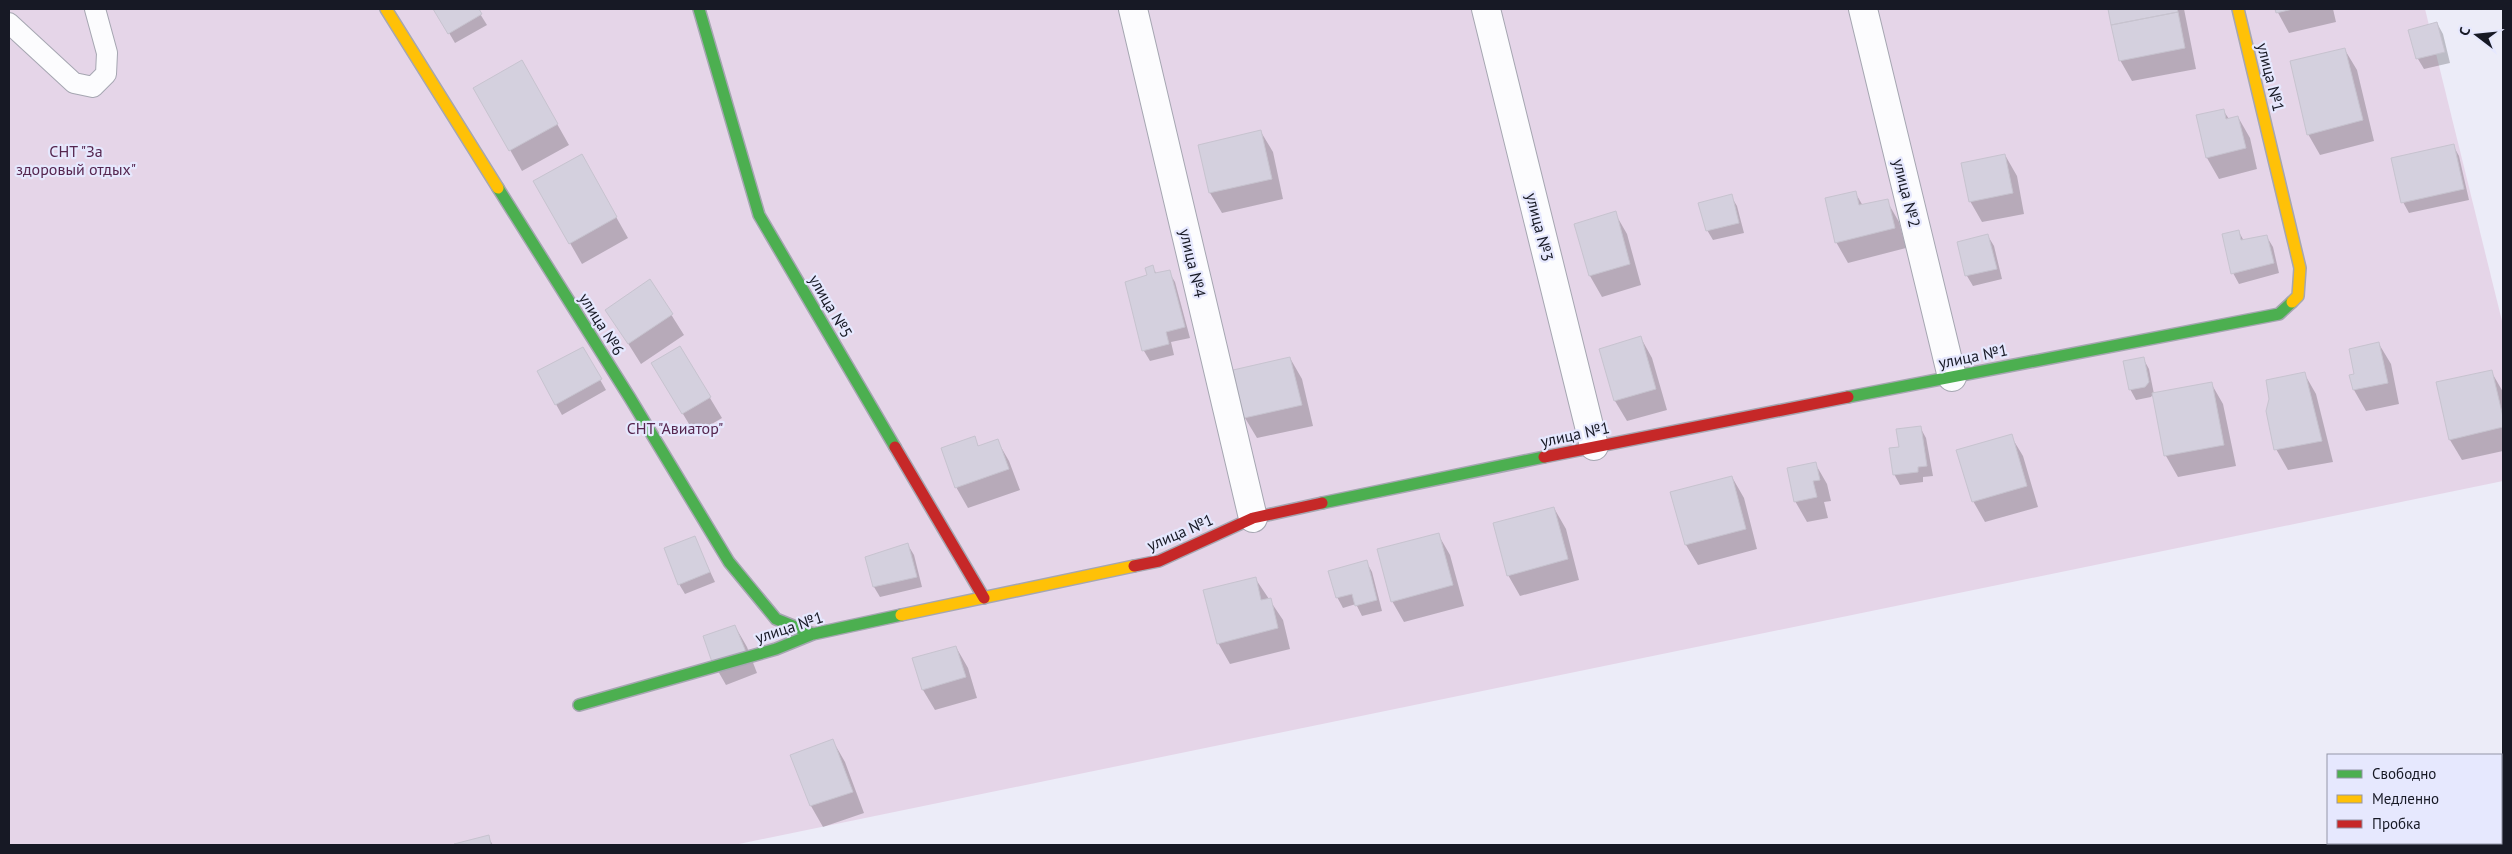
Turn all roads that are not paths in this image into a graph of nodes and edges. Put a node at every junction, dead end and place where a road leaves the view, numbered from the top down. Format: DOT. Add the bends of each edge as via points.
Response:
graph roads {
  1 [pos="95,9"];
  2 [pos="386,9"];
  3 [pos="699,9"];
  4 [pos="1133,9"];
  5 [pos="1486,9"];
  6 [pos="1863,9"];
  7 [pos="2238,9"];
  8 [pos="9,23"];
  9 [pos="1952,377"];
  10 [pos="1594,446"];
  11 [pos="1253,518"];
  12 [pos="984,598"];
  13 [pos="812,634"];
  14 [pos="578,705"];
  1 -- 8 [label="lane" via="107,53 106,74 93,87 74,83"];
  2 -- 13 [label="street, улица №6" via="729,562 776,619"];
  3 -- 12 [label="street, улица №5" via="759,215"];
  4 -- 11 [label="street, улица №4"];
  5 -- 10 [label="street, улица №3"];
  6 -- 9 [label="street, улица №2"];
  7 -- 9 [label="street, улица №1" via="2300,268 2298,296 2279,314"];
  9 -- 10 [label="street, улица №1"];
  10 -- 11 [label="street, улица №1"];
  11 -- 12 [label="street, улица №1" via="1159,561"];
  12 -- 13 [label="street, улица №1"];
  13 -- 14 [label="street, улица №1" via="776,648"];
}
